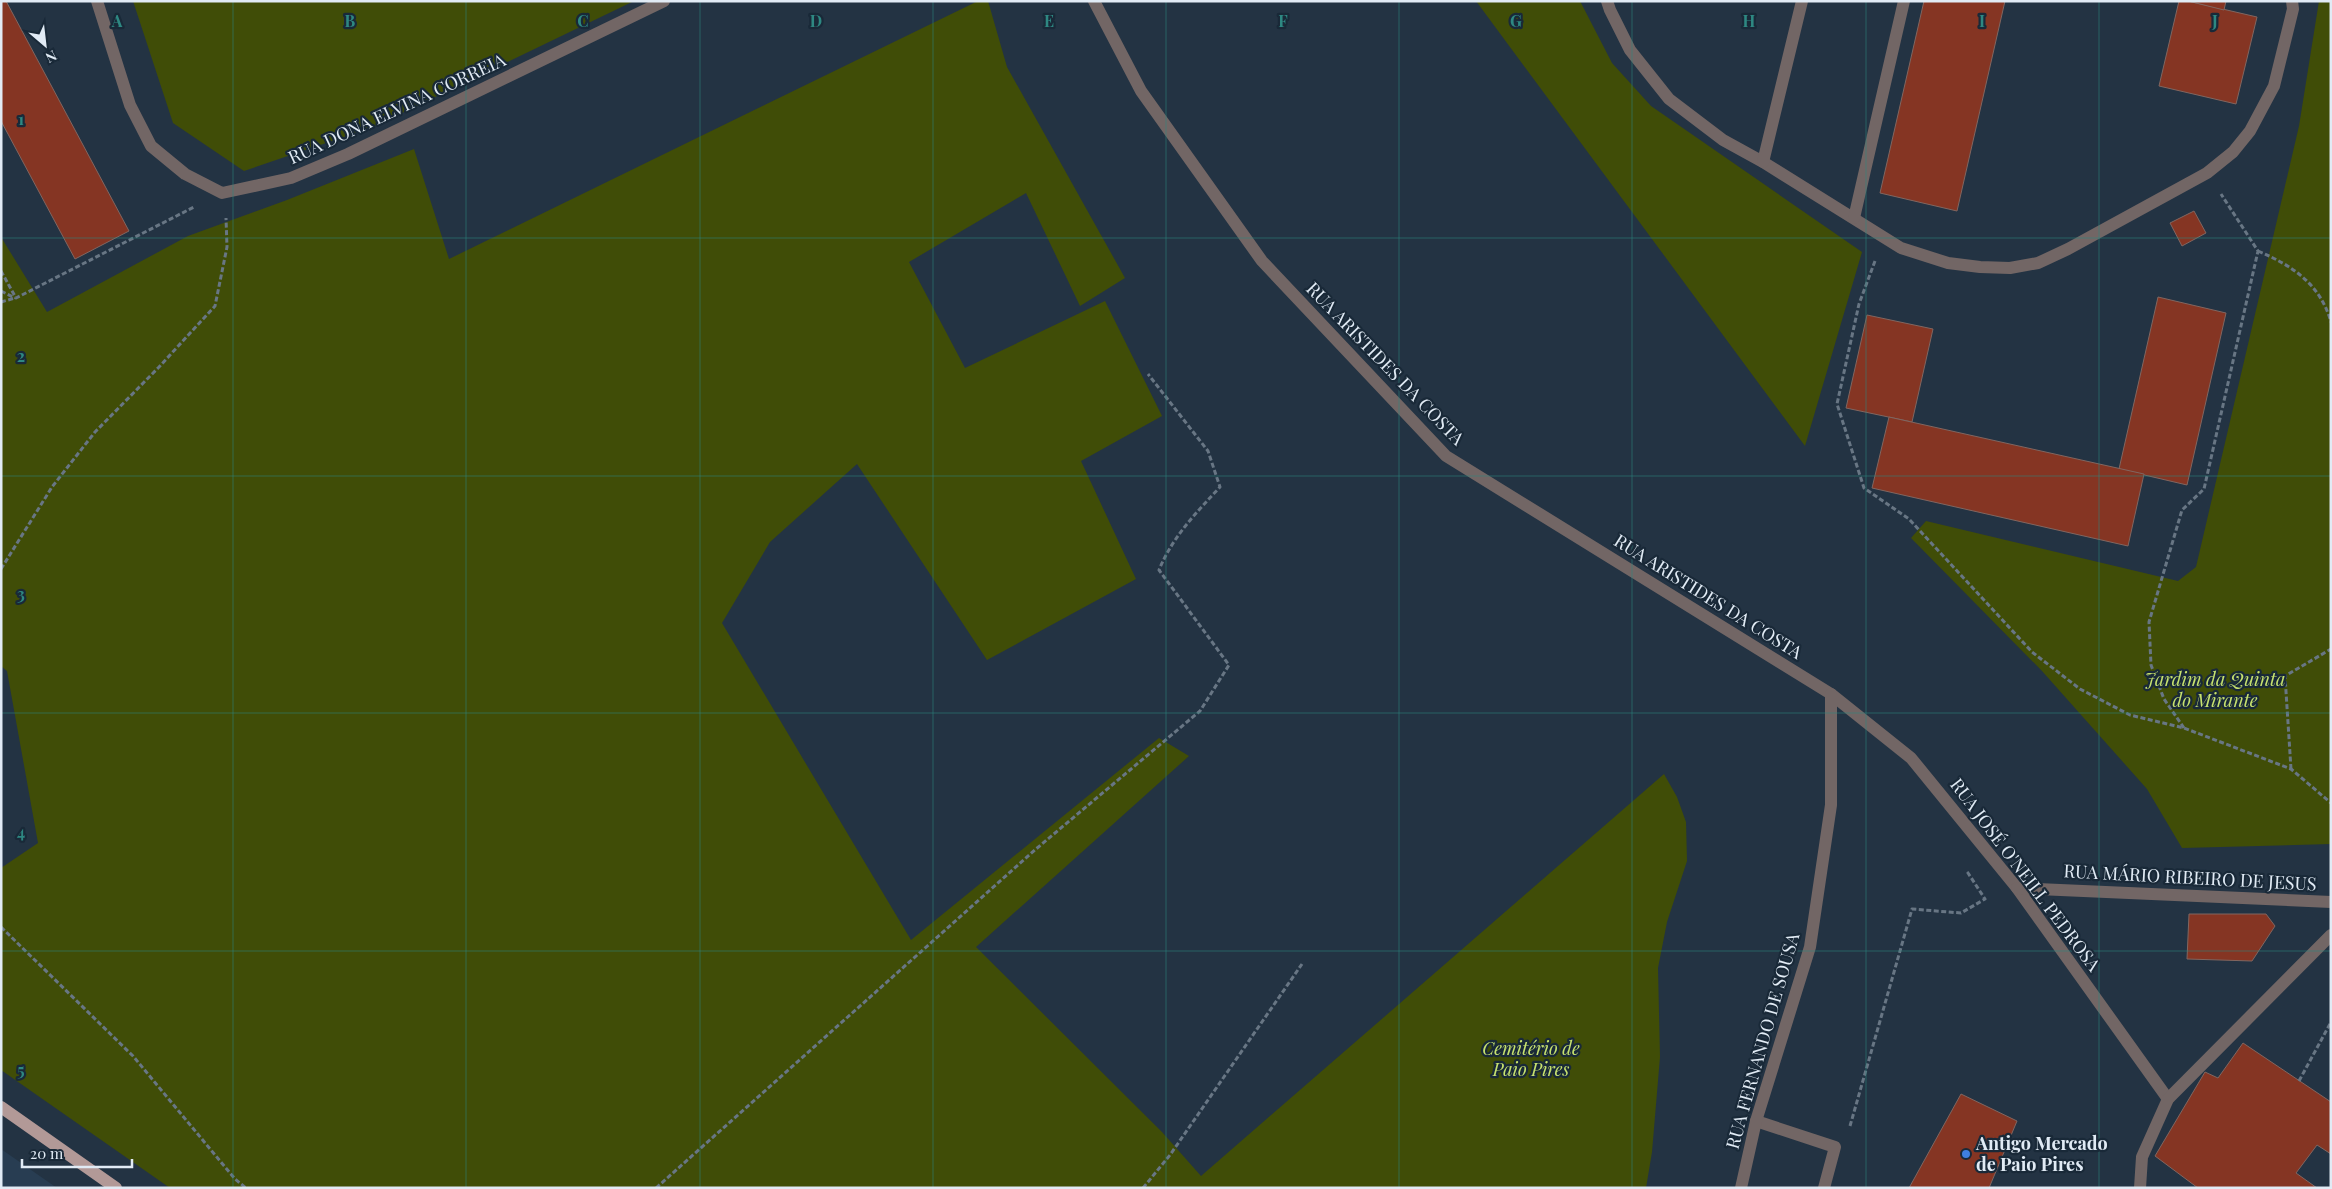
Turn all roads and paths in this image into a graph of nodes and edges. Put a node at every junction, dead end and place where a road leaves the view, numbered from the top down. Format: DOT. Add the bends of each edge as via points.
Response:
graph roads {
  1 [pos="96,1"];
  2 [pos="664,1"];
  3 [pos="1094,1"];
  4 [pos="1607,1"];
  5 [pos="1802,1"];
  6 [pos="1904,1"];
  7 [pos="2292,1"];
  8 [pos="1763,162"];
  9 [pos="2207,173"];
  10 [pos="222,193"];
  11 [pos="1854,218"];
  12 [pos="226,222"];
  13 [pos="1884,237"];
  14 [pos="2258,251"];
  15 [pos="1,271"];
  16 [pos="1,291"];
  17 [pos="16,298"];
  18 [pos="1,302"];
  19 [pos="2331,322"];
  20 [pos="1148,374"];
  21 [pos="1,569"];
  22 [pos="2331,649"];
  23 [pos="1831,694"];
  24 [pos="2184,728"];
  25 [pos="2291,769"];
  26 [pos="2331,803"];
  27 [pos="1992,856"];
  28 [pos="2017,888"];
  29 [pos="2331,902"];
  30 [pos="1,927"];
  31 [pos="2331,935"];
  32 [pos="1302,964"];
  33 [pos="2331,1022"];
  34 [pos="2300,1081"];
  35 [pos="2168,1099"];
  36 [pos="1,1107"];
  37 [pos="1756,1121"];
  38 [pos="1835,1146"];
  39 [pos="116,1188"];
  40 [pos="246,1188"];
  41 [pos="656,1188"];
  42 [pos="1143,1188"];
  43 [pos="1741,1188"];
  44 [pos="1824,1188"];
  45 [pos="2140,1188"];
  1 -- 10 [label="street" via="130,105 151,146 185,174"];
  2 -- 10 [label="street, RUA DONA ELVINA CORREIA" via="348,154 291,178"];
  3 -- 23 [label="street, RUA ARISTIDES DA COSTA" via="1141,91 1262,261 1446,456"];
  4 -- 8 [label="street" via="1630,50 1668,99 1723,140"];
  5 -- 8 [label="street"];
  6 -- 11 [label="street"];
  7 -- 9 [label="street" via="2293,9 2274,86 2264,107 2233,152"];
  8 -- 11 [label="street"];
  9 -- 13 [label="street" via="2038,263 2010,268 1948,263 1901,248"];
  9 -- 14 [label="path"];
  10 -- 17 [label="path"];
  11 -- 13 [label="street"];
  12 -- 21 [label="path" via="227,247 214,306 160,367 95,432 52,488"];
  13 -- 24 [label="path" via="1859,304 1837,404 1864,488 1909,519 2032,652 2080,689 2130,716"];
  14 -- 19 [label="path" via="2299,272 2316,290"];
  14 -- 24 [label="path" via="2204,489 2182,510 2149,622 2151,664 2164,699"];
  15 -- 17 [label="path"];
  16 -- 17 [label="path"];
  17 -- 18 [label="path"];
  20 -- 41 [label="path" via="1208,451 1220,487 1183,527 1159,570 1229,665 1200,711 1036,849"];
  22 -- 25 [label="path" via="2285,676"];
  23 -- 27 [label="street, RUA JOSÉ O'NEILL PEDROSA" via="1911,758"];
  23 -- 37 [label="street, RUA FERNANDO DE SOUSA" via="1832,805 1810,947"];
  24 -- 25 [label="path"];
  25 -- 26 [label="path"];
  27 -- 28 [label="street, RUA JOSÉ O'NEILL PEDROSA"];
  27 -- 38 [label="path" via="1968,873 1985,899 1961,913 1912,909 1851,1124"];
  28 -- 29 [label="street, RUA MÁRIO RIBEIRO DE JESUS"];
  28 -- 35 [label="street, RUA JOSÉ O'NEILL PEDROSA"];
  30 -- 40 [label="path" via="133,1056 235,1179"];
  31 -- 35 [label="street"];
  32 -- 42 [label="path" via="1170,1155"];
  33 -- 34 [label="path"];
  35 -- 45 [label="street" via="2142,1157"];
  36 -- 39 [label="main road"];
  37 -- 38 [label="street"];
  37 -- 43 [label="street, RUA FERNANDO DE SOUSA"];
  38 -- 44 [label="street"];
}
